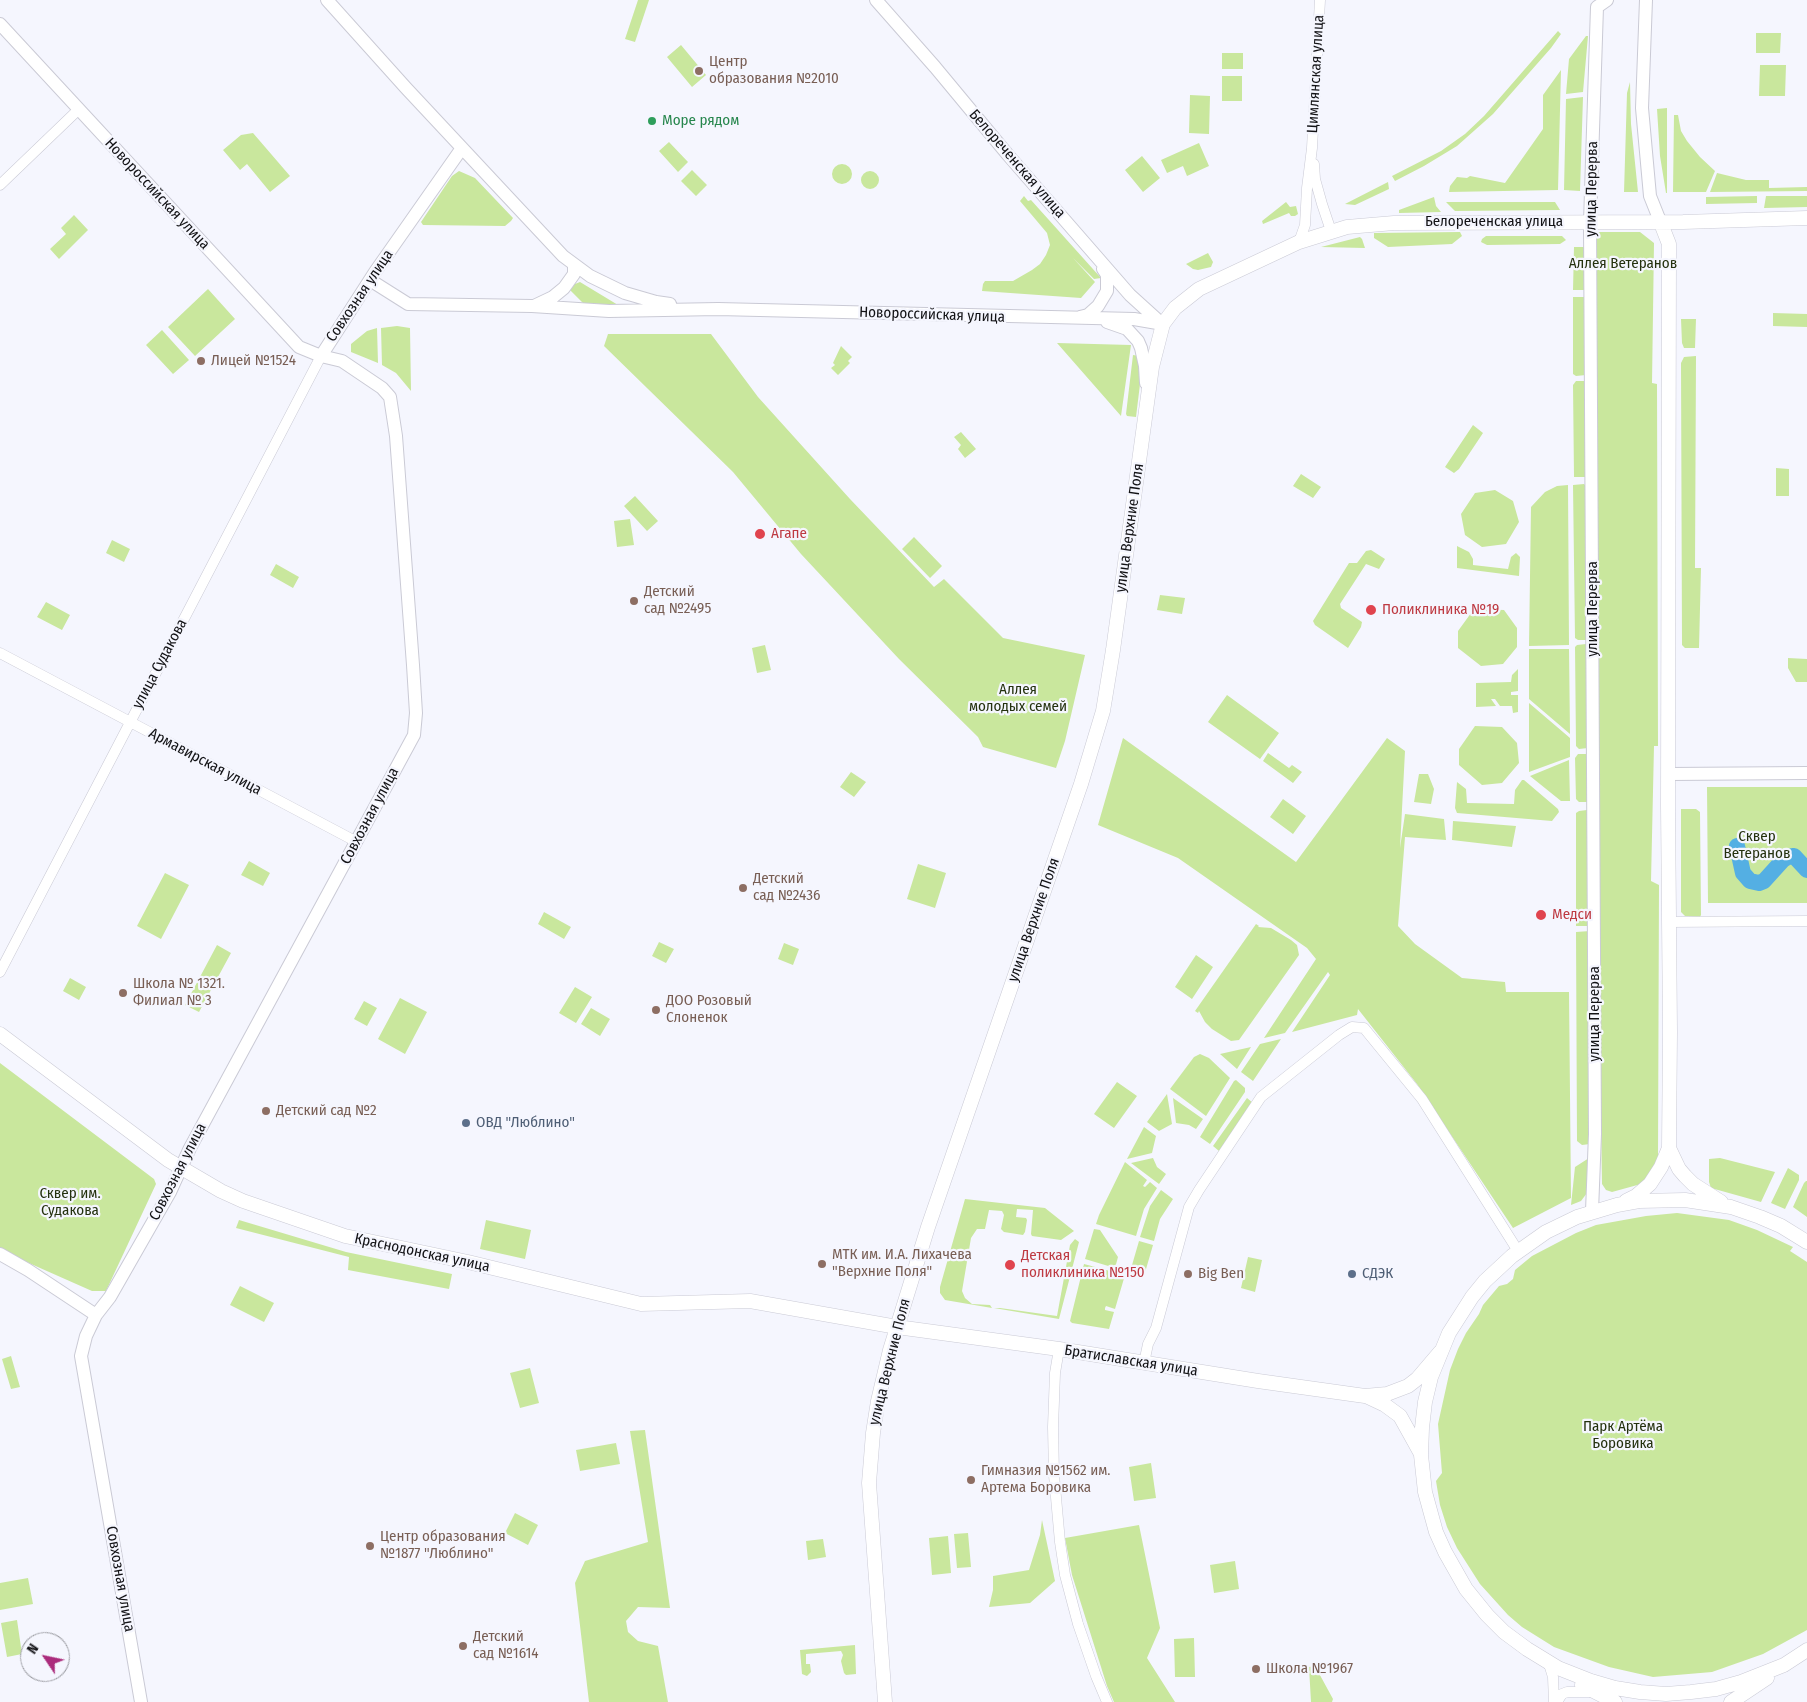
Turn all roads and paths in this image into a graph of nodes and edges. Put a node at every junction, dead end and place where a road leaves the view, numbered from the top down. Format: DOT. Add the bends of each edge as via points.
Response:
graph roads {
  1 [pos="327,0"];
  2 [pos="876,0"];
  3 [pos="1320,0"];
  4 [pos="1646,0"];
  5 [pos="1602,4"];
  6 [pos="0,24"];
  7 [pos="79,110"];
  8 [pos="462,148"];
  9 [pos="1312,148"];
  10 [pos="0,185"];
  11 [pos="1807,218"];
  12 [pos="1660,221"];
  13 [pos="1590,222"];
  14 [pos="1331,231"];
  15 [pos="1299,242"];
  16 [pos="1094,253"];
  17 [pos="574,265"];
  18 [pos="370,280"];
  19 [pos="532,306"];
  20 [pos="702,309"];
  21 [pos="1078,318"];
  22 [pos="1093,318"];
  23 [pos="1163,324"];
  24 [pos="321,356"];
  25 [pos="1147,404"];
  26 [pos="0,653"];
  27 [pos="130,722"];
  28 [pos="1807,773"];
  29 [pos="1669,774"];
  30 [pos="357,842"];
  31 [pos="1807,921"];
  32 [pos="1669,922"];
  33 [pos="0,972"];
  34 [pos="0,1034"];
  35 [pos="1669,1148"];
  36 [pos="181,1168"];
  37 [pos="1617,1205"];
  38 [pos="1731,1207"];
  39 [pos="1592,1211"];
  40 [pos="1807,1242"];
  41 [pos="1518,1251"];
  42 [pos="0,1254"];
  43 [pos="96,1316"];
  44 [pos="897,1327"];
  45 [pos="1059,1349"];
  46 [pos="1440,1352"];
  47 [pos="1144,1363"];
  48 [pos="1365,1396"];
  49 [pos="1421,1455"];
  50 [pos="1526,1649"];
  51 [pos="1807,1650"];
  52 [pos="1549,1664"];
  53 [pos="1784,1665"];
  54 [pos="1596,1692"];
  55 [pos="141,1702"];
  56 [pos="886,1702"];
  57 [pos="1107,1702"];
  58 [pos="1555,1702"];
  59 [pos="1615,1702"];
  60 [pos="1731,1702"];
  1 -- 8 [label="street"];
  2 -- 16 [label="street, Белореченская улица"];
  3 -- 9 [label="street, Цимлянская улица"];
  4 -- 12 [label="street" via="1642,108 1650,196"];
  5 -- 13 [label="street, улица Перерва"];
  6 -- 7 [label="street, Новороссийская улица"];
  7 -- 10 [label="street"];
  7 -- 24 [label="street, Новороссийская улица" via="299,347"];
  8 -- 17 [label="street, Новороссийская улица"];
  8 -- 18 [label="street, Совхозная улица"];
  9 -- 14 [label="street, Цимлянская улица" via="1316,179"];
  9 -- 15 [label="street, Цимлянская улица" via="1305,225"];
  11 -- 12 [label="main road, Белореченская улица"];
  12 -- 13 [label="main road, Белореченская улица"];
  12 -- 29 [label="main road" via="1669,244"];
  13 -- 14 [label="main road, Белореченская улица" via="1362,224"];
  13 -- 39 [label="street, улица Перерва" via="1595,1114"];
  14 -- 15 [label="main road, улица Верхние Поля"];
  15 -- 23 [label="main road, улица Верхние Поля" via="1199,289 1175,308"];
  16 -- 21 [label="street" via="1107,275 1107,291 1098,306"];
  16 -- 23 [label="street, Белореченская улица" via="1130,295"];
  17 -- 19 [label="street" via="574,274 564,288"];
  17 -- 20 [label="street, Новороссийская улица" via="624,294"];
  18 -- 19 [label="street, Новороссийская улица" via="408,304"];
  18 -- 24 [label="street, Совхозная улица"];
  19 -- 20 [label="street, Новороссийская улица" via="609,311"];
  20 -- 21 [label="street, Новороссийская улица"];
  21 -- 22 [label="street, Новороссийская улица"];
  22 -- 23 [label="street, Новороссийская улица" via="1134,319"];
  22 -- 25 [label="street" via="1127,329 1138,341 1145,366"];
  23 -- 25 [label="main road, улица Верхние Поля" via="1154,356"];
  24 -- 27 [label="street, улица Судакова"];
  24 -- 30 [label="street, Совхозная улица" via="342,361 390,397 396,436 413,665 414,735"];
  25 -- 44 [label="main road, улица Верхние Поля" via="1103,711"];
  26 -- 27 [label="street, Армавирская улица"];
  27 -- 30 [label="street, Армавирская улица"];
  27 -- 33 [label="street, улица Судакова"];
  28 -- 29 [label="street"];
  29 -- 32 [label="main road"];
  30 -- 36 [label="street, Совхозная улица"];
  31 -- 32 [label="street"];
  32 -- 35 [label="main road"];
  34 -- 36 [label="main road, Краснодонская улица"];
  35 -- 37 [label="main road" via="1650,1184 1636,1196"];
  35 -- 38 [label="main road" via="1685,1176 1710,1196"];
  36 -- 43 [label="street, Совхозная улица" via="110,1297"];
  36 -- 44 [label="main road, Краснодонская улица" via="243,1201 345,1236 641,1304 750,1301"];
  37 -- 38 [label="main road, Братиславская улица" via="1670,1199"];
  37 -- 39 [label="main road, Братиславская улица"];
  38 -- 40 [label="main road, Братиславская улица" via="1781,1226"];
  39 -- 41 [label="main road, Братиславская улица" via="1546,1232"];
  41 -- 46 [label="main road, Братиславская улица" via="1495,1270 1472,1297"];
  41 -- 47 [label="street" via="1422,1099 1364,1028 1352,1027 1338,1034 1261,1097 1199,1190 1189,1207"];
  42 -- 43 [label="street"];
  43 -- 55 [label="street, Совхозная улица" via="81,1356"];
  44 -- 45 [label="main road, Братиславская улица"];
  44 -- 56 [label="main road, улица Верхние Поля" via="878,1401 869,1483"];
  45 -- 47 [label="main road, Братиславская улица"];
  45 -- 57 [label="street" via="1053,1427 1060,1542 1078,1624"];
  46 -- 48 [label="main road, Братиславская улица" via="1408,1386 1387,1394"];
  46 -- 49 [label="main road, Братиславская улица" via="1425,1402"];
  47 -- 48 [label="main road, Братиславская улица"];
  48 -- 49 [label="main road, Братиславская улица" via="1400,1416"];
  49 -- 50 [label="main road, Братиславская улица" via="1430,1512 1454,1571 1487,1615"];
  50 -- 52 [label="main road"];
  50 -- 53 [label="main road, Братиславская улица" via="1574,1675 1640,1692 1682,1693 1716,1689"];
  51 -- 53 [label="main road, Братиславская улица"];
  52 -- 54 [label="main road"];
  52 -- 58 [label="street"];
  53 -- 60 [label="main road"];
  54 -- 58 [label="street" via="1567,1692"];
  54 -- 59 [label="main road"];
}
